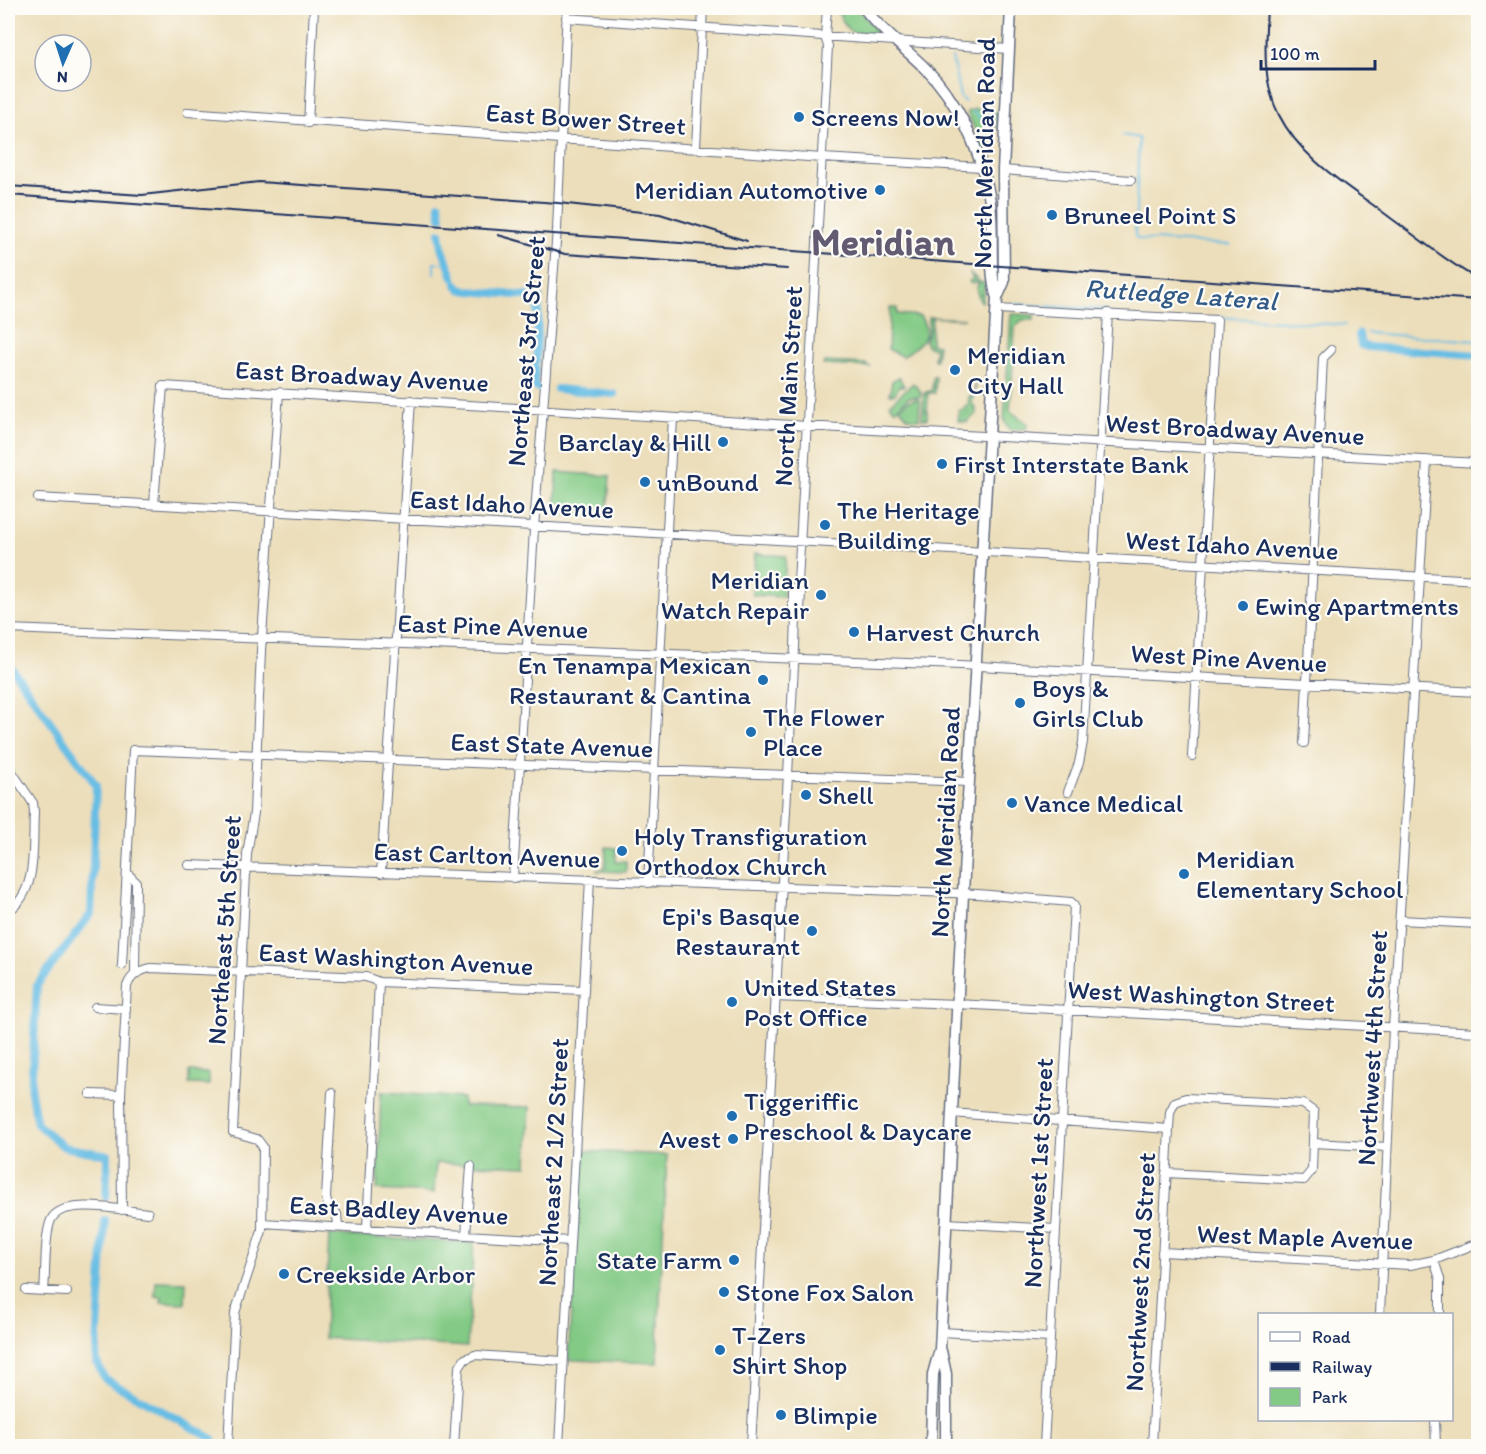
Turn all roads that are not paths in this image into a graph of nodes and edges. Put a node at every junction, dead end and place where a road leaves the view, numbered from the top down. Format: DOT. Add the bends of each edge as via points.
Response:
graph roads {
  1 [pos="314,8"];
  2 [pos="567,8"];
  3 [pos="703,8"];
  4 [pos="827,8"];
  5 [pos="864,8"];
  6 [pos="1011,8"];
  7 [pos="567,18"];
  8 [pos="702,28"];
  9 [pos="825,37"];
  10 [pos="896,41"];
  11 [pos="1008,49"];
  12 [pos="188,112"];
  13 [pos="308,123"];
  14 [pos="561,138"];
  15 [pos="696,147"];
  16 [pos="822,158"];
  17 [pos="982,167"];
  18 [pos="1003,170"];
  19 [pos="1131,180"];
  20 [pos="997,304"];
  21 [pos="1108,313"];
  22 [pos="1331,350"];
  23 [pos="279,392"];
  24 [pos="411,400"];
  25 [pos="542,409"];
  26 [pos="673,418"];
  27 [pos="807,425"];
  28 [pos="990,436"];
  29 [pos="1100,443"];
  30 [pos="1208,448"];
  31 [pos="1318,454"];
  32 [pos="1427,460"];
  33 [pos="1479,463"];
  34 [pos="38,498"];
  35 [pos="154,504"];
  36 [pos="271,511"];
  37 [pos="402,518"];
  38 [pos="534,526"];
  39 [pos="667,533"];
  40 [pos="800,541"];
  41 [pos="984,552"];
  42 [pos="1092,557"];
  43 [pos="1202,565"];
  44 [pos="1311,571"];
  45 [pos="1420,577"];
  46 [pos="1479,580"];
  47 [pos="8,629"];
  48 [pos="262,638"];
  49 [pos="394,643"];
  50 [pos="526,648"];
  51 [pos="660,654"];
  52 [pos="794,659"];
  53 [pos="977,666"];
  54 [pos="1086,671"];
  55 [pos="1196,677"];
  56 [pos="1307,683"];
  57 [pos="1414,689"];
  58 [pos="1479,692"];
  59 [pos="1304,743"];
  60 [pos="256,755"];
  61 [pos="1192,756"];
  62 [pos="387,760"];
  63 [pos="519,765"];
  64 [pos="8,766"];
  65 [pos="654,770"];
  66 [pos="787,775"];
  67 [pos="969,782"];
  68 [pos="1068,792"];
  69 [pos="189,865"];
  70 [pos="246,867"];
  71 [pos="127,873"];
  72 [pos="381,873"];
  73 [pos="513,878"];
  74 [pos="590,879"];
  75 [pos="648,883"];
  76 [pos="781,888"];
  77 [pos="963,895"];
  78 [pos="1071,902"];
  79 [pos="8,911"];
  80 [pos="1400,920"];
  81 [pos="1479,924"];
  82 [pos="122,965"];
  83 [pos="240,972"];
  84 [pos="135,974"];
  85 [pos="379,982"];
  86 [pos="584,990"];
  87 [pos="775,997"];
  88 [pos="957,1004"];
  89 [pos="95,1007"];
  90 [pos="126,1009"];
  91 [pos="1068,1010"];
  92 [pos="1393,1028"];
  93 [pos="1479,1032"];
  94 [pos="332,1093"];
  95 [pos="90,1094"];
  96 [pos="122,1095"];
  97 [pos="951,1113"];
  98 [pos="1062,1119"];
  99 [pos="1169,1129"];
  100 [pos="1314,1143"];
  101 [pos="1387,1147"];
  102 [pos="471,1166"];
  103 [pos="1166,1173"];
  104 [pos="122,1210"];
  105 [pos="148,1212"];
  106 [pos="946,1222"];
  107 [pos="262,1223"];
  108 [pos="338,1227"];
  109 [pos="367,1229"];
  110 [pos="1056,1229"];
  111 [pos="466,1236"];
  112 [pos="570,1241"];
  113 [pos="1479,1243"];
  114 [pos="1162,1252"];
  115 [pos="1434,1260"];
  116 [pos="1382,1264"];
  117 [pos="26,1290"];
  118 [pos="44,1291"];
  119 [pos="68,1292"];
  120 [pos="1380,1313"];
  121 [pos="1440,1313"];
  122 [pos="941,1332"];
  123 [pos="1050,1338"];
  124 [pos="940,1349"];
  125 [pos="563,1361"];
  126 [pos="1435,1421"];
  127 [pos="228,1446"];
  128 [pos="454,1446"];
  129 [pos="559,1446"];
  130 [pos="751,1446"];
  131 [pos="931,1446"];
  132 [pos="946,1446"];
  133 [pos="1044,1446"];
  134 [pos="1152,1446"];
  135 [pos="1436,1446"];
  1 -- 13 [label="street"];
  2 -- 7 [label="street, Northeast 3rd Street"];
  3 -- 8 [label="street"];
  4 -- 9 [label="street, North Main Street"];
  5 -- 10 [label="main road, North Meridian Road"];
  6 -- 11 [label="main road, North Meridian Road"];
  7 -- 8 [label="street"];
  7 -- 14 [label="street, Northeast 3rd Street"];
  8 -- 9 [label="street"];
  8 -- 15 [label="street"];
  9 -- 10 [label="street"];
  9 -- 16 [label="street, North Main Street" via="828,46"];
  10 -- 11 [label="street"];
  10 -- 17 [label="main road, North Meridian Road" via="928,71 954,105"];
  11 -- 18 [label="main road, North Meridian Road"];
  12 -- 13 [label="street, East Bower Street"];
  13 -- 14 [label="street, East Bower Street"];
  14 -- 15 [label="street, East Bower Street"];
  14 -- 25 [label="street, Northeast 3rd Street"];
  15 -- 16 [label="street, East Bower Street"];
  16 -- 17 [label="street, East Bower Street"];
  16 -- 27 [label="street, North Main Street"];
  17 -- 20 [label="main road, North Meridian Road" via="993,218 992,282"];
  18 -- 19 [label="street"];
  18 -- 20 [label="main road, North Meridian Road" via="1004,282"];
  20 -- 21 [label="street"];
  20 -- 28 [label="main road, North Meridian Road"];
  21 -- 29 [label="street"];
  21 -- 30 [label="street" via="1217,321"];
  22 -- 31 [label="street" via="1323,358"];
  23 -- 24 [label="street, East Broadway Avenue"];
  23 -- 35 [label="street, East Broadway Avenue" via="163,386"];
  23 -- 36 [label="street, Northeast 5th Street"];
  24 -- 25 [label="street, East Broadway Avenue"];
  24 -- 37 [label="street"];
  25 -- 26 [label="street, East Broadway Avenue"];
  25 -- 38 [label="street, Northeast 3rd Street"];
  26 -- 27 [label="street, East Broadway Avenue"];
  26 -- 39 [label="street"];
  27 -- 28 [label="street, East Broadway Avenue"];
  27 -- 40 [label="street, North Main Street"];
  28 -- 29 [label="street, West Broadway Avenue"];
  28 -- 41 [label="main road, North Meridian Road"];
  29 -- 30 [label="street, West Broadway Avenue"];
  29 -- 42 [label="street"];
  30 -- 31 [label="street, West Broadway Avenue"];
  30 -- 43 [label="street"];
  31 -- 32 [label="street, West Broadway Avenue"];
  31 -- 44 [label="street"];
  32 -- 33 [label="street, West Broadway Avenue"];
  32 -- 45 [label="street, Northwest 4th Street"];
  34 -- 35 [label="street, East Idaho Avenue"];
  35 -- 36 [label="street, East Idaho Avenue"];
  36 -- 37 [label="street, East Idaho Avenue"];
  36 -- 48 [label="street, Northeast 5th Street"];
  37 -- 38 [label="street, East Idaho Avenue"];
  37 -- 49 [label="street"];
  38 -- 39 [label="street, East Idaho Avenue"];
  38 -- 50 [label="street, Northeast 3rd Street"];
  39 -- 40 [label="street, East Idaho Avenue"];
  39 -- 51 [label="street"];
  40 -- 41 [label="street, East Idaho Avenue"];
  40 -- 52 [label="street, North Main Street" via="797,587 801,592 801,611 796,616"];
  41 -- 42 [label="street, West Idaho Avenue"];
  41 -- 53 [label="main road, North Meridian Road"];
  42 -- 43 [label="street, West Idaho Avenue"];
  42 -- 54 [label="street"];
  43 -- 44 [label="street, West Idaho Avenue"];
  43 -- 55 [label="street"];
  44 -- 45 [label="street, West Idaho Avenue"];
  44 -- 56 [label="street"];
  45 -- 46 [label="street, West Idaho Avenue"];
  45 -- 57 [label="street, Northwest 4th Street"];
  47 -- 48 [label="street, East Pine Avenue"];
  48 -- 49 [label="street, East Pine Avenue"];
  48 -- 60 [label="street, Northeast 5th Street"];
  49 -- 50 [label="street, East Pine Avenue"];
  49 -- 62 [label="street"];
  50 -- 51 [label="street, East Pine Avenue"];
  50 -- 63 [label="street, Northeast 3rd Street"];
  51 -- 52 [label="street, East Pine Avenue"];
  51 -- 65 [label="street"];
  52 -- 53 [label="street, East Pine Avenue"];
  52 -- 66 [label="street, North Main Street"];
  53 -- 54 [label="street, West Pine Avenue"];
  53 -- 67 [label="main road, North Meridian Road"];
  54 -- 55 [label="street, West Pine Avenue"];
  54 -- 68 [label="street" via="1083,742"];
  55 -- 56 [label="street, West Pine Avenue"];
  55 -- 61 [label="street"];
  56 -- 57 [label="street, West Pine Avenue"];
  56 -- 59 [label="street"];
  57 -- 58 [label="street, West Pine Avenue"];
  57 -- 80 [label="street, Northwest 4th Street"];
  60 -- 62 [label="street, East State Avenue"];
  60 -- 70 [label="street, Northeast 5th Street" via="254,813"];
  60 -- 71 [label="street, East State Avenue" via="133,750"];
  62 -- 63 [label="street, East State Avenue"];
  62 -- 72 [label="street"];
  63 -- 65 [label="street, East State Avenue"];
  63 -- 73 [label="street, Northeast 3rd Street"];
  64 -- 79 [label="street" via="33,803 34,812 29,885 21,901"];
  65 -- 66 [label="street, East State Avenue"];
  65 -- 75 [label="street"];
  66 -- 67 [label="street, East State Avenue"];
  66 -- 76 [label="street, North Main Street"];
  67 -- 77 [label="main road, North Meridian Road"];
  69 -- 70 [label="street, East Carlton Avenue"];
  70 -- 72 [label="street, East Carlton Avenue"];
  70 -- 83 [label="street, Northeast 5th Street"];
  71 -- 82 [label="street"];
  71 -- 84 [label="street" via="136,882"];
  72 -- 73 [label="street, East Carlton Avenue"];
  73 -- 74 [label="street, East Carlton Avenue"];
  74 -- 75 [label="street, East Carlton Avenue"];
  74 -- 86 [label="street, Northeast 2 1/2 Street"];
  75 -- 76 [label="street, East Carlton Avenue"];
  76 -- 77 [label="street, East Carlton Avenue"];
  76 -- 87 [label="street, North Main Street"];
  77 -- 78 [label="street, East Carlton Avenue"];
  77 -- 88 [label="main road, North Meridian Road"];
  78 -- 91 [label="street, Northwest 1st Street" via="1074,906"];
  80 -- 81 [label="street"];
  80 -- 92 [label="street, Northwest 4th Street"];
  83 -- 84 [label="street, East Washington Avenue" via="150,968"];
  83 -- 85 [label="street, East Washington Avenue" via="366,977"];
  83 -- 107 [label="street, Northeast 5th Street" via="233,1132 257,1139 263,1147"];
  84 -- 90 [label="street" via="127,986"];
  85 -- 86 [label="street, East Washington Avenue"];
  85 -- 109 [label="street"];
  86 -- 112 [label="street, Northeast 2 1/2 Street"];
  87 -- 88 [label="street"];
  87 -- 130 [label="street, North Main Street"];
  88 -- 91 [label="street, West Washington Street"];
  88 -- 97 [label="main road, North Meridian Road"];
  89 -- 90 [label="street"];
  90 -- 96 [label="street"];
  91 -- 92 [label="street, West Washington Street"];
  91 -- 98 [label="street, Northwest 1st Street"];
  92 -- 93 [label="street, West Washington Street"];
  92 -- 101 [label="street, Northwest 4th Street"];
  94 -- 108 [label="street" via="326,1197 337,1214"];
  95 -- 96 [label="street"];
  96 -- 104 [label="street"];
  97 -- 98 [label="street"];
  97 -- 106 [label="main road, North Meridian Road"];
  98 -- 99 [label="street" via="1070,1124"];
  98 -- 110 [label="street, Northwest 1st Street"];
  99 -- 100 [label="street, Northwest 2nd Street" via="1175,1102 1186,1098 1303,1104 1315,1118"];
  99 -- 103 [label="street, Northwest 2nd Street"];
  100 -- 101 [label="street"];
  100 -- 103 [label="street" via="1312,1170 1304,1180"];
  101 -- 116 [label="street, Northwest 4th Street"];
  102 -- 111 [label="street"];
  103 -- 114 [label="street, Northwest 2nd Street"];
  104 -- 105 [label="street"];
  104 -- 118 [label="street" via="69,1206 55,1214 49,1226"];
  106 -- 110 [label="street"];
  106 -- 122 [label="main road, North Meridian Road"];
  107 -- 108 [label="street, East Badley Avenue"];
  107 -- 127 [label="street, Northeast 5th Street" via="235,1313"];
  108 -- 109 [label="street, East Badley Avenue"];
  109 -- 111 [label="street, East Badley Avenue"];
  110 -- 123 [label="street, Northwest 1st Street"];
  111 -- 112 [label="street, East Badley Avenue"];
  112 -- 125 [label="street, Northeast 2 1/2 Street"];
  113 -- 115 [label="street, West Maple Avenue"];
  114 -- 116 [label="street, West Maple Avenue"];
  114 -- 134 [label="street, Northwest 2nd Street"];
  115 -- 116 [label="street, West Maple Avenue"];
  115 -- 121 [label="street" via="1440,1279"];
  116 -- 120 [label="street, Northwest 4th Street"];
  117 -- 118 [label="street"];
  118 -- 119 [label="street"];
  122 -- 123 [label="street"];
  122 -- 124 [label="main road, North Meridian Road"];
  123 -- 133 [label="street, Northwest 1st Street"];
  124 -- 131 [label="main road, North Meridian Road" via="933,1374"];
  124 -- 132 [label="main road, North Meridian Road" via="946,1374"];
  125 -- 128 [label="street" via="476,1355 465,1359 459,1368"];
  125 -- 129 [label="street, Northeast 2 1/2 Street"];
  126 -- 135 [label="street"];
}
